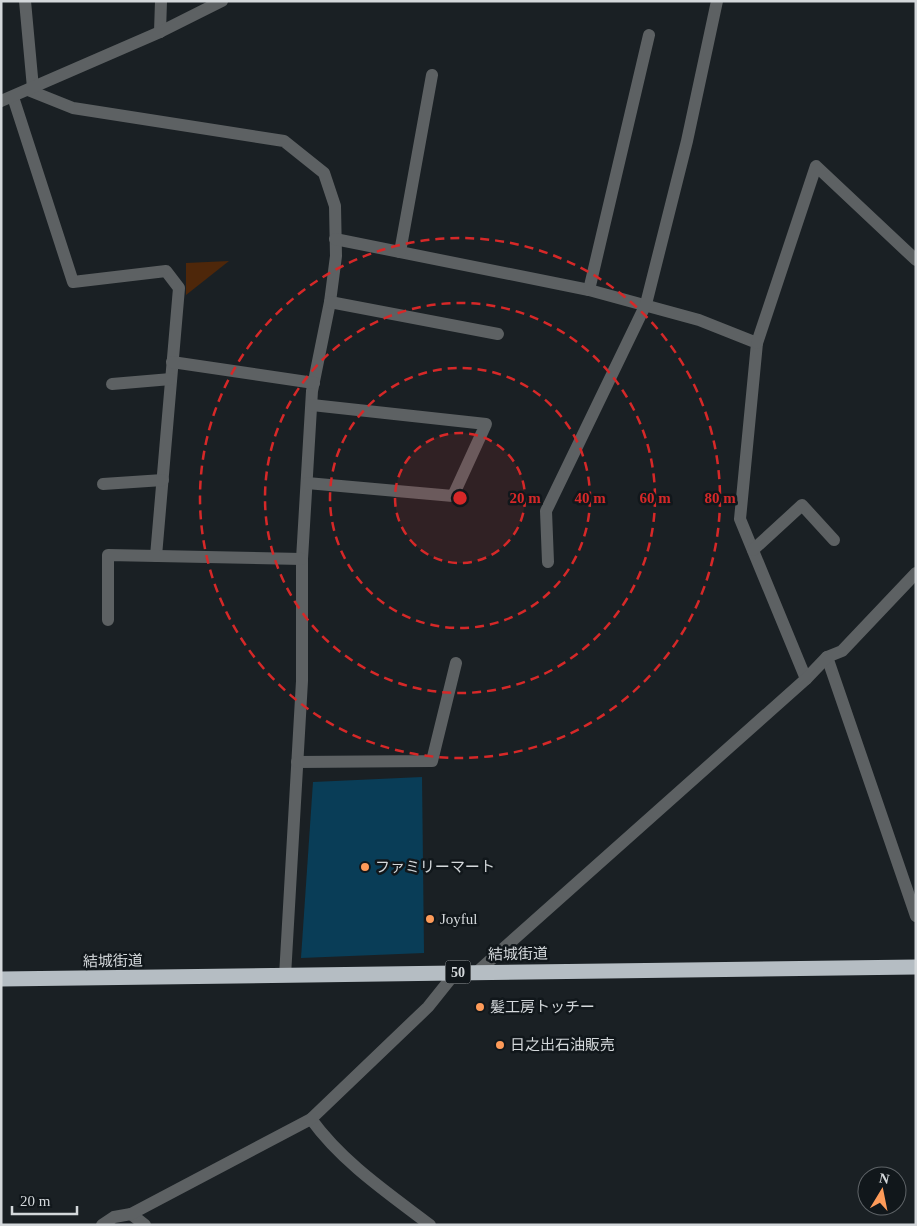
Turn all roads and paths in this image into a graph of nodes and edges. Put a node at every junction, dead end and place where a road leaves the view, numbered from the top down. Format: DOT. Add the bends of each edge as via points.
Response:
graph roads {
  1 [pos="25,1"];
  2 [pos="161,1"];
  3 [pos="222,1"];
  4 [pos="717,1"];
  5 [pos="160,32"];
  6 [pos="648,35"];
  7 [pos="432,75"];
  8 [pos="31,89"];
  9 [pos="7,99"];
  10 [pos="335,239"];
  11 [pos="400,252"];
  12 [pos="916,260"];
  13 [pos="589,290"];
  14 [pos="330,302"];
  15 [pos="646,304"];
  16 [pos="498,334"];
  17 [pos="757,343"];
  18 [pos="172,362"];
  19 [pos="171,379"];
  20 [pos="314,383"];
  21 [pos="112,384"];
  22 [pos="312,405"];
  23 [pos="163,480"];
  24 [pos="307,483"];
  25 [pos="103,484"];
  26 [pos="834,540"];
  27 [pos="753,550"];
  28 [pos="156,556"];
  29 [pos="302,559"];
  30 [pos="548,562"];
  31 [pos="916,573"];
  32 [pos="108,620"];
  33 [pos="827,657"];
  34 [pos="456,663"];
  35 [pos="806,679"];
  36 [pos="297,762"];
  37 [pos="916,916"];
  38 [pos="916,966"];
  39 [pos="456,972"];
  40 [pos="477,972"];
  41 [pos="286,976"];
  42 [pos="1,979"];
  43 [pos="311,1119"];
  44 [pos="131,1214"];
  45 [pos="102,1225"];
  46 [pos="145,1225"];
  47 [pos="430,1225"];
  1 -- 8 [label="street"];
  2 -- 5 [label="street"];
  3 -- 5 [label="street"];
  4 -- 15 [label="street" via="688,141"];
  5 -- 8 [label="street"];
  6 -- 13 [label="street"];
  7 -- 11 [label="street"];
  8 -- 9 [label="street"];
  8 -- 10 [label="street" via="73,108 284,141 324,173 335,206"];
  9 -- 18 [label="street" via="73,282 166,271 179,288"];
  10 -- 11 [label="street"];
  10 -- 14 [label="street"];
  11 -- 13 [label="street"];
  12 -- 17 [label="street" via="816,166"];
  13 -- 15 [label="street"];
  14 -- 16 [label="street"];
  14 -- 20 [label="street"];
  15 -- 17 [label="street" via="700,320"];
  15 -- 30 [label="street" via="546,511"];
  17 -- 27 [label="street" via="740,519"];
  18 -- 19 [label="street"];
  18 -- 20 [label="street"];
  19 -- 21 [label="street"];
  19 -- 23 [label="street"];
  20 -- 22 [label="street"];
  22 -- 24 [label="street"];
  22 -- 24 [label="street" via="486,424 453,496"];
  23 -- 25 [label="street"];
  23 -- 28 [label="street"];
  24 -- 29 [label="street"];
  26 -- 27 [label="street" via="802,504"];
  27 -- 35 [label="street"];
  28 -- 29 [label="street"];
  28 -- 32 [label="street" via="108,556"];
  29 -- 36 [label="street" via="302,681"];
  31 -- 33 [label="street" via="842,650"];
  33 -- 35 [label="street"];
  33 -- 37 [label="street"];
  34 -- 36 [label="street" via="432,761"];
  35 -- 40 [label="street"];
  36 -- 41 [label="street"];
  38 -- 40 [label="highway, 結城街道 / 50"];
  39 -- 40 [label="highway, 結城街道 / 50"];
  39 -- 41 [label="highway, 結城街道 / 50"];
  39 -- 43 [label="street" via="428,1007"];
  41 -- 42 [label="highway, 結城街道 / 50"];
  43 -- 44 [label="street"];
  43 -- 47 [label="street" via="324,1137 368,1177"];
  44 -- 45 [label="street" via="114,1217"];
  44 -- 46 [label="street"];
}
